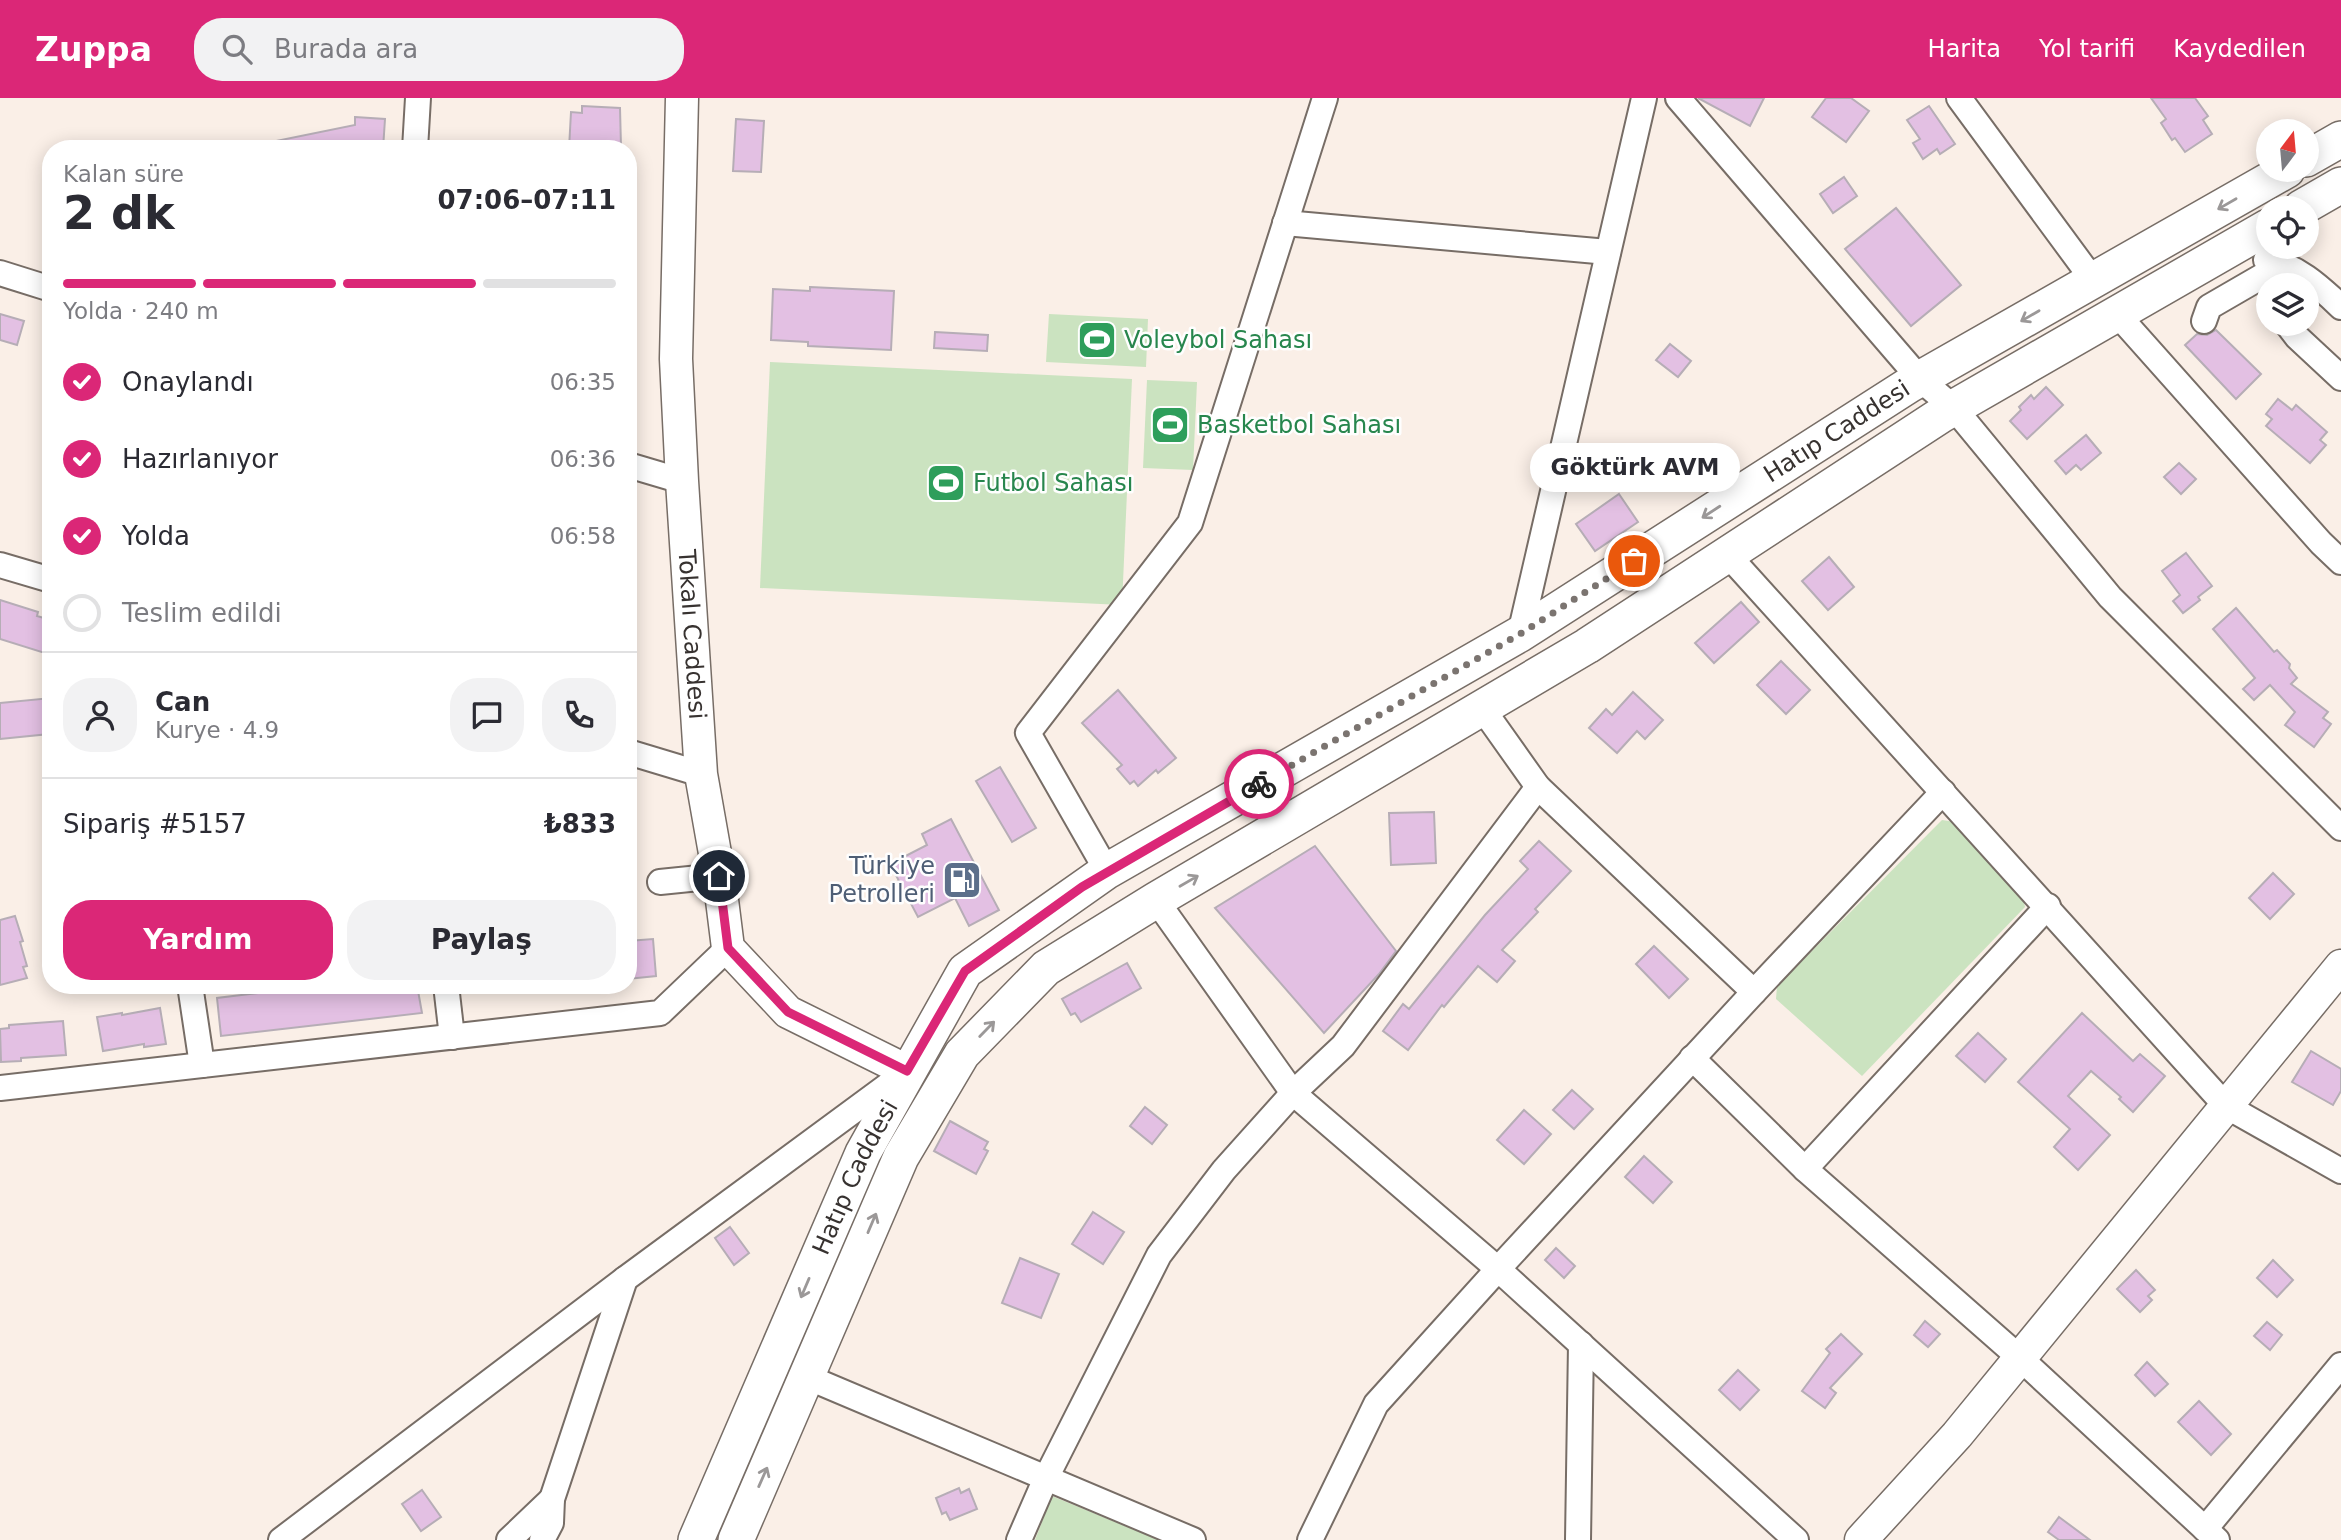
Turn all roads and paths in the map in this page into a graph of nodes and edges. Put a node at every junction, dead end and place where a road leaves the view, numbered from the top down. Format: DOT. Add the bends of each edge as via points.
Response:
graph roads {
  1 [pos="418,98"];
  2 [pos="682,98"];
  3 [pos="1325,98"];
  4 [pos="1644,98"];
  5 [pos="1678,98"];
  6 [pos="1959,98"];
  7 [pos="2341,139"];
  8 [pos="416,140"];
  9 [pos="2319,152"];
  10 [pos="2266,182"];
  11 [pos="2341,185"];
  12 [pos="2319,198"];
  13 [pos="1285,223"];
  14 [pos="1608,251"];
  15 [pos="2257,259"];
  16 [pos="2262,259"];
  17 [pos="2272,259"];
  18 [pos="0,273"];
  19 [pos="2093,280"];
  20 [pos="42,286"];
  21 [pos="2341,307"];
  22 [pos="2117,314"];
  23 [pos="2204,321"];
  24 [pos="2296,336"];
  25 [pos="2341,378"];
  26 [pos="1920,379"];
  27 [pos="1954,408"];
  28 [pos="637,468"];
  29 [pos="682,481"];
  30 [pos="1727,554"];
  31 [pos="2341,562"];
  32 [pos="0,565"];
  33 [pos="42,577"];
  34 [pos="1520,634"];
  35 [pos="1482,708"];
  36 [pos="637,755"];
  37 [pos="701,774"];
  38 [pos="1538,787"];
  39 [pos="1943,792"];
  40 [pos="2341,828"];
  41 [pos="1107,871"];
  42 [pos="719,876"];
  43 [pos="660,882"];
  44 [pos="1156,900"];
  45 [pos="2048,906"];
  46 [pos="728,948"];
  47 [pos="2341,966"];
  48 [pos="1754,992"];
  49 [pos="191,994"];
  50 [pos="447,994"];
  51 [pos="452,1037"];
  52 [pos="1692,1058"];
  53 [pos="202,1065"];
  54 [pos="907,1071"];
  55 [pos="0,1088"];
  56 [pos="939,1089"];
  57 [pos="1293,1093"];
  58 [pos="2226,1106"];
  59 [pos="1805,1169"];
  60 [pos="2341,1171"];
  61 [pos="1497,1269"];
  62 [pos="625,1279"];
  63 [pos="1581,1345"];
  64 [pos="2020,1357"];
  65 [pos="2341,1364"];
  66 [pos="807,1377"];
  67 [pos="1046,1478"];
  68 [pos="552,1499"];
  69 [pos="2211,1534"];
  70 [pos="281,1540"];
  71 [pos="509,1540"];
  72 [pos="542,1540"];
  73 [pos="696,1540"];
  74 [pos="736,1540"];
  75 [pos="1018,1540"];
  76 [pos="1193,1540"];
  77 [pos="1310,1540"];
  78 [pos="1578,1540"];
  79 [pos="1796,1540"];
  80 [pos="1861,1540"];
  1 -- 8 [label="street"];
  2 -- 29 [label="street, Tokalı Caddesi" via="676,359"];
  3 -- 13 [label="street"];
  4 -- 14 [label="street"];
  5 -- 26 [label="street"];
  6 -- 19 [label="street"];
  7 -- 9 [label="main road"];
  10 -- 19 [label="main road, Hatıp Caddesi, one-way"];
  11 -- 12 [label="main road"];
  13 -- 14 [label="street"];
  13 -- 41 [label="street" via="1190,523 1028,733"];
  14 -- 34 [label="street"];
  15 -- 22 [label="main road, Hatıp Caddesi"];
  16 -- 23 [label="street" via="2208,307"];
  17 -- 21 [label="street" via="2313,281"];
  18 -- 20 [label="street"];
  19 -- 26 [label="main road, Hatıp Caddesi, one-way"];
  22 -- 27 [label="main road, Hatıp Caddesi"];
  22 -- 31 [label="street"];
  24 -- 25 [label="street"];
  26 -- 27 [label="street"];
  26 -- 34 [label="main road, Hatıp Caddesi, one-way"];
  27 -- 30 [label="main road, Hatıp Caddesi"];
  27 -- 40 [label="street" via="2110,597"];
  28 -- 29 [label="street"];
  29 -- 37 [label="street, Tokalı Caddesi"];
  30 -- 35 [label="main road, Hatıp Caddesi"];
  30 -- 39 [label="street"];
  32 -- 33 [label="street"];
  34 -- 41 [label="main road, Hatıp Caddesi"];
  35 -- 38 [label="street"];
  44 -- 35 [label="main road, Hatıp Caddesi, one-way"];
  36 -- 37 [label="street"];
  37 -- 42 [label="street, Tokalı Caddesi"];
  38 -- 48 [label="street"];
  38 -- 57 [label="street" via="1343,1045"];
  39 -- 45 [label="street"];
  39 -- 48 [label="street"];
  41 -- 54 [label="main road, Hatıp Caddesi" via="965,971"];
  42 -- 43 [label="street"];
  42 -- 46 [label="street, Tokalı Caddesi"];
  56 -- 44 [label="main road, Hatıp Caddesi, one-way" via="962,1054 1046,968"];
  44 -- 57 [label="street"];
  45 -- 58 [label="street"];
  45 -- 59 [label="street"];
  46 -- 51 [label="street" via="660,1013"];
  46 -- 54 [label="street" via="788,1012"];
  47 -- 58 [label="street"];
  48 -- 52 [label="street"];
  49 -- 53 [label="street"];
  50 -- 51 [label="street"];
  51 -- 53 [label="street"];
  52 -- 59 [label="street"];
  52 -- 61 [label="street"];
  53 -- 55 [label="street"];
  54 -- 56 [label="main road"];
  54 -- 62 [label="street"];
  54 -- 73 [label="main road, Hatıp Caddesi, one-way" via="863,1153"];
  66 -- 56 [label="main road, Hatıp Caddesi, one-way" via="901,1157"];
  57 -- 61 [label="street"];
  57 -- 67 [label="street" via="1224,1170 1159,1255"];
  58 -- 60 [label="street"];
  58 -- 64 [label="street"];
  59 -- 64 [label="street"];
  61 -- 63 [label="street"];
  61 -- 77 [label="street" via="1376,1404"];
  62 -- 68 [label="street"];
  62 -- 70 [label="street"];
  63 -- 78 [label="street"];
  63 -- 79 [label="street"];
  64 -- 69 [label="street"];
  64 -- 80 [label="street" via="1957,1435"];
  65 -- 69 [label="street"];
  66 -- 67 [label="street"];
  74 -- 66 [label="main road, Hatıp Caddesi, one-way"];
  67 -- 75 [label="street"];
  67 -- 76 [label="street"];
  68 -- 71 [label="street"];
  68 -- 72 [label="street" via="551,1522"];
}
